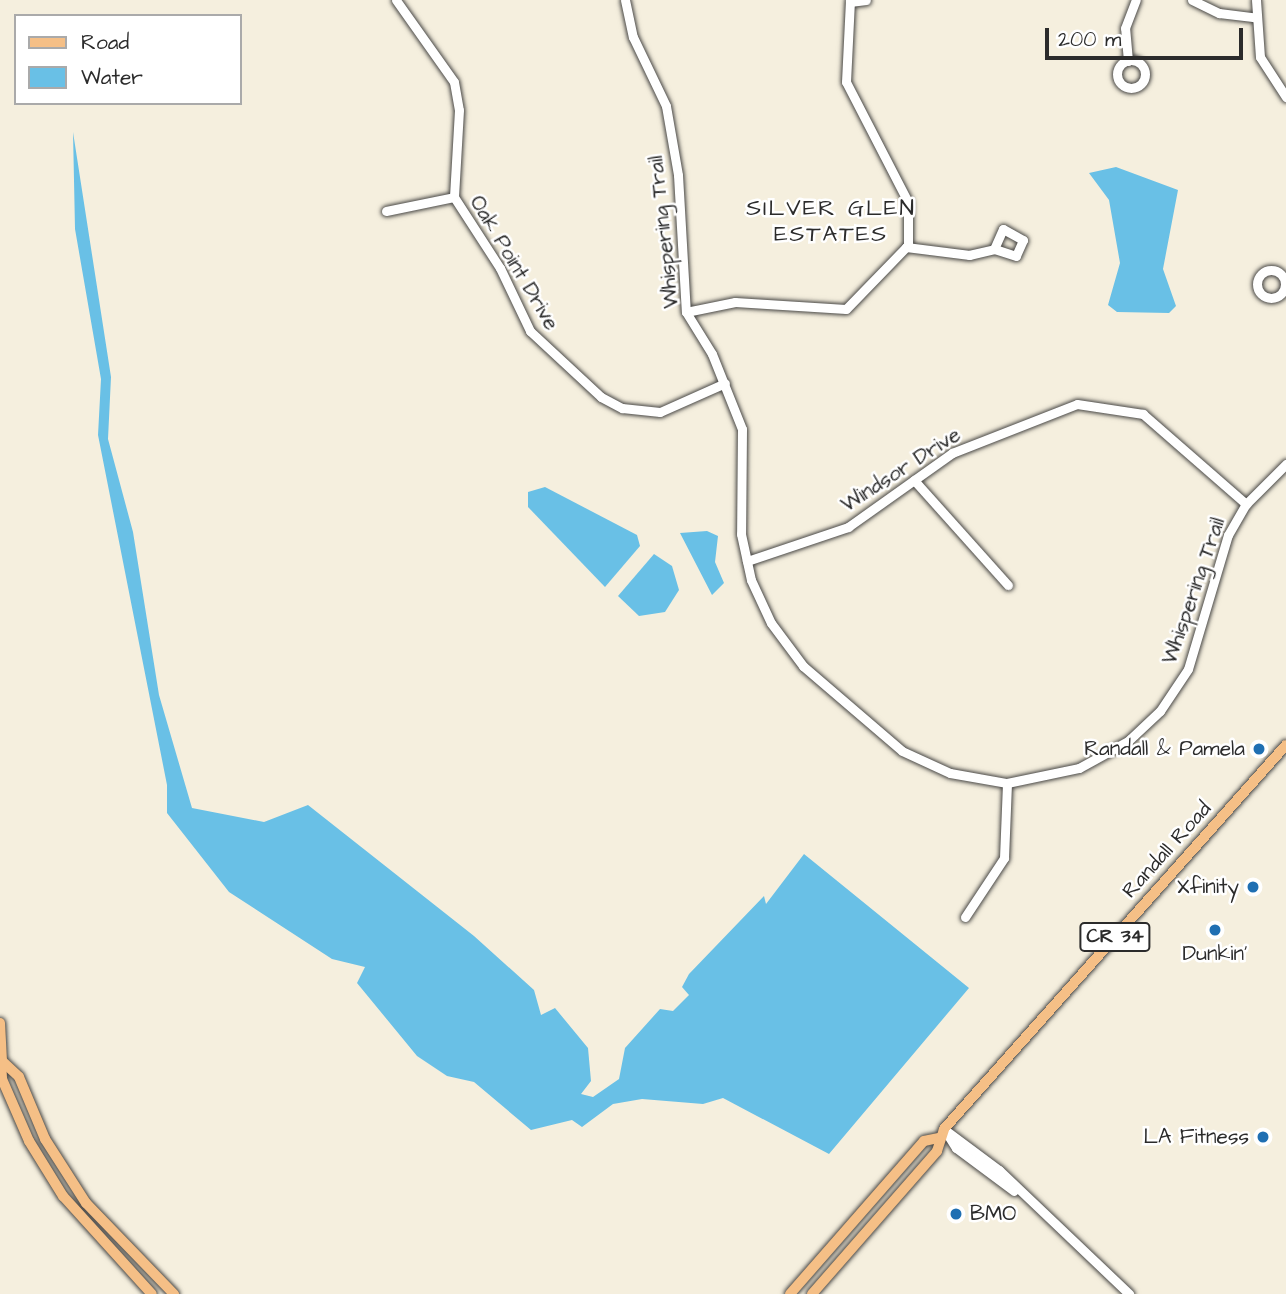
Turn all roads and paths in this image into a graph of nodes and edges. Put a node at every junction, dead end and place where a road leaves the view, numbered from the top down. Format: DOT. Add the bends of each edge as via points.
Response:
graph roads {
  1 [pos="625,0"];
  2 [pos="866,0"];
  3 [pos="1136,0"];
  4 [pos="1192,0"];
  5 [pos="1256,0"];
  6 [pos="850,1"];
  7 [pos="402,2"];
  8 [pos="1253,17"];
  9 [pos="1128,61"];
  10 [pos="1286,97"];
  11 [pos="453,197"];
  12 [pos="386,211"];
  13 [pos="906,247"];
  14 [pos="994,249"];
  15 [pos="686,312"];
  16 [pos="725,383"];
  17 [pos="1286,464"];
  18 [pos="914,480"];
  19 [pos="1246,504"];
  20 [pos="747,561"];
  21 [pos="1008,585"];
  22 [pos="1286,745"];
  23 [pos="1007,783"];
  24 [pos="965,917"];
  25 [pos="0,1023"];
  26 [pos="1,1060"];
  27 [pos="941,1133"];
  28 [pos="152,1294"];
  29 [pos="174,1294"];
  30 [pos="790,1294"];
  31 [pos="812,1294"];
  32 [pos="1129,1294"];
  1 -- 15 [label="street, Whispering Trail" via="633,37 666,106 678,175"];
  2 -- 6 [label="street"];
  3 -- 9 [label="street" via="1125,29"];
  4 -- 8 [label="street" via="1227,16"];
  5 -- 8 [label="street"];
  6 -- 13 [label="street" via="846,82 908,202"];
  7 -- 11 [label="street, Oak Point Drive" via="454,82 459,110"];
  8 -- 10 [label="street" via="1260,57"];
  11 -- 12 [label="street"];
  11 -- 16 [label="street, Oak Point Drive" via="499,268 530,331 601,397 639,412 660,412"];
  13 -- 14 [label="street" via="947,256"];
  13 -- 15 [label="street" via="846,309 735,302"];
  15 -- 16 [label="street, Whispering Trail"];
  16 -- 20 [label="street, Whispering Trail" via="743,439 741,534"];
  17 -- 19 [label="street, Whispering Trail"];
  18 -- 19 [label="street, Windsor Drive" via="975,442 1059,409 1106,403 1156,421 1209,477"];
  18 -- 20 [label="street, Windsor Drive" via="848,527"];
  18 -- 21 [label="street"];
  19 -- 23 [label="street, Whispering Trail" via="1222,553 1188,669 1160,711 1128,741 1079,768"];
  20 -- 23 [label="street, Whispering Trail" via="760,602 789,650 854,713 936,769"];
  22 -- 27 [label="main road, Randall Road / CR 34"];
  23 -- 24 [label="street" via="1004,858"];
  25 -- 26 [label="main road"];
  26 -- 28 [label="main road" via="2,1079 29,1141 63,1196"];
  26 -- 29 [label="main road" via="19,1077 45,1139 86,1203"];
  27 -- 30 [label="main road, Randall Road / CR 34" via="925,1141"];
  27 -- 31 [label="main road, Randall Road / CR 34" via="937,1151"];
  27 -- 32 [label="street" via="1030,1202"];
}
